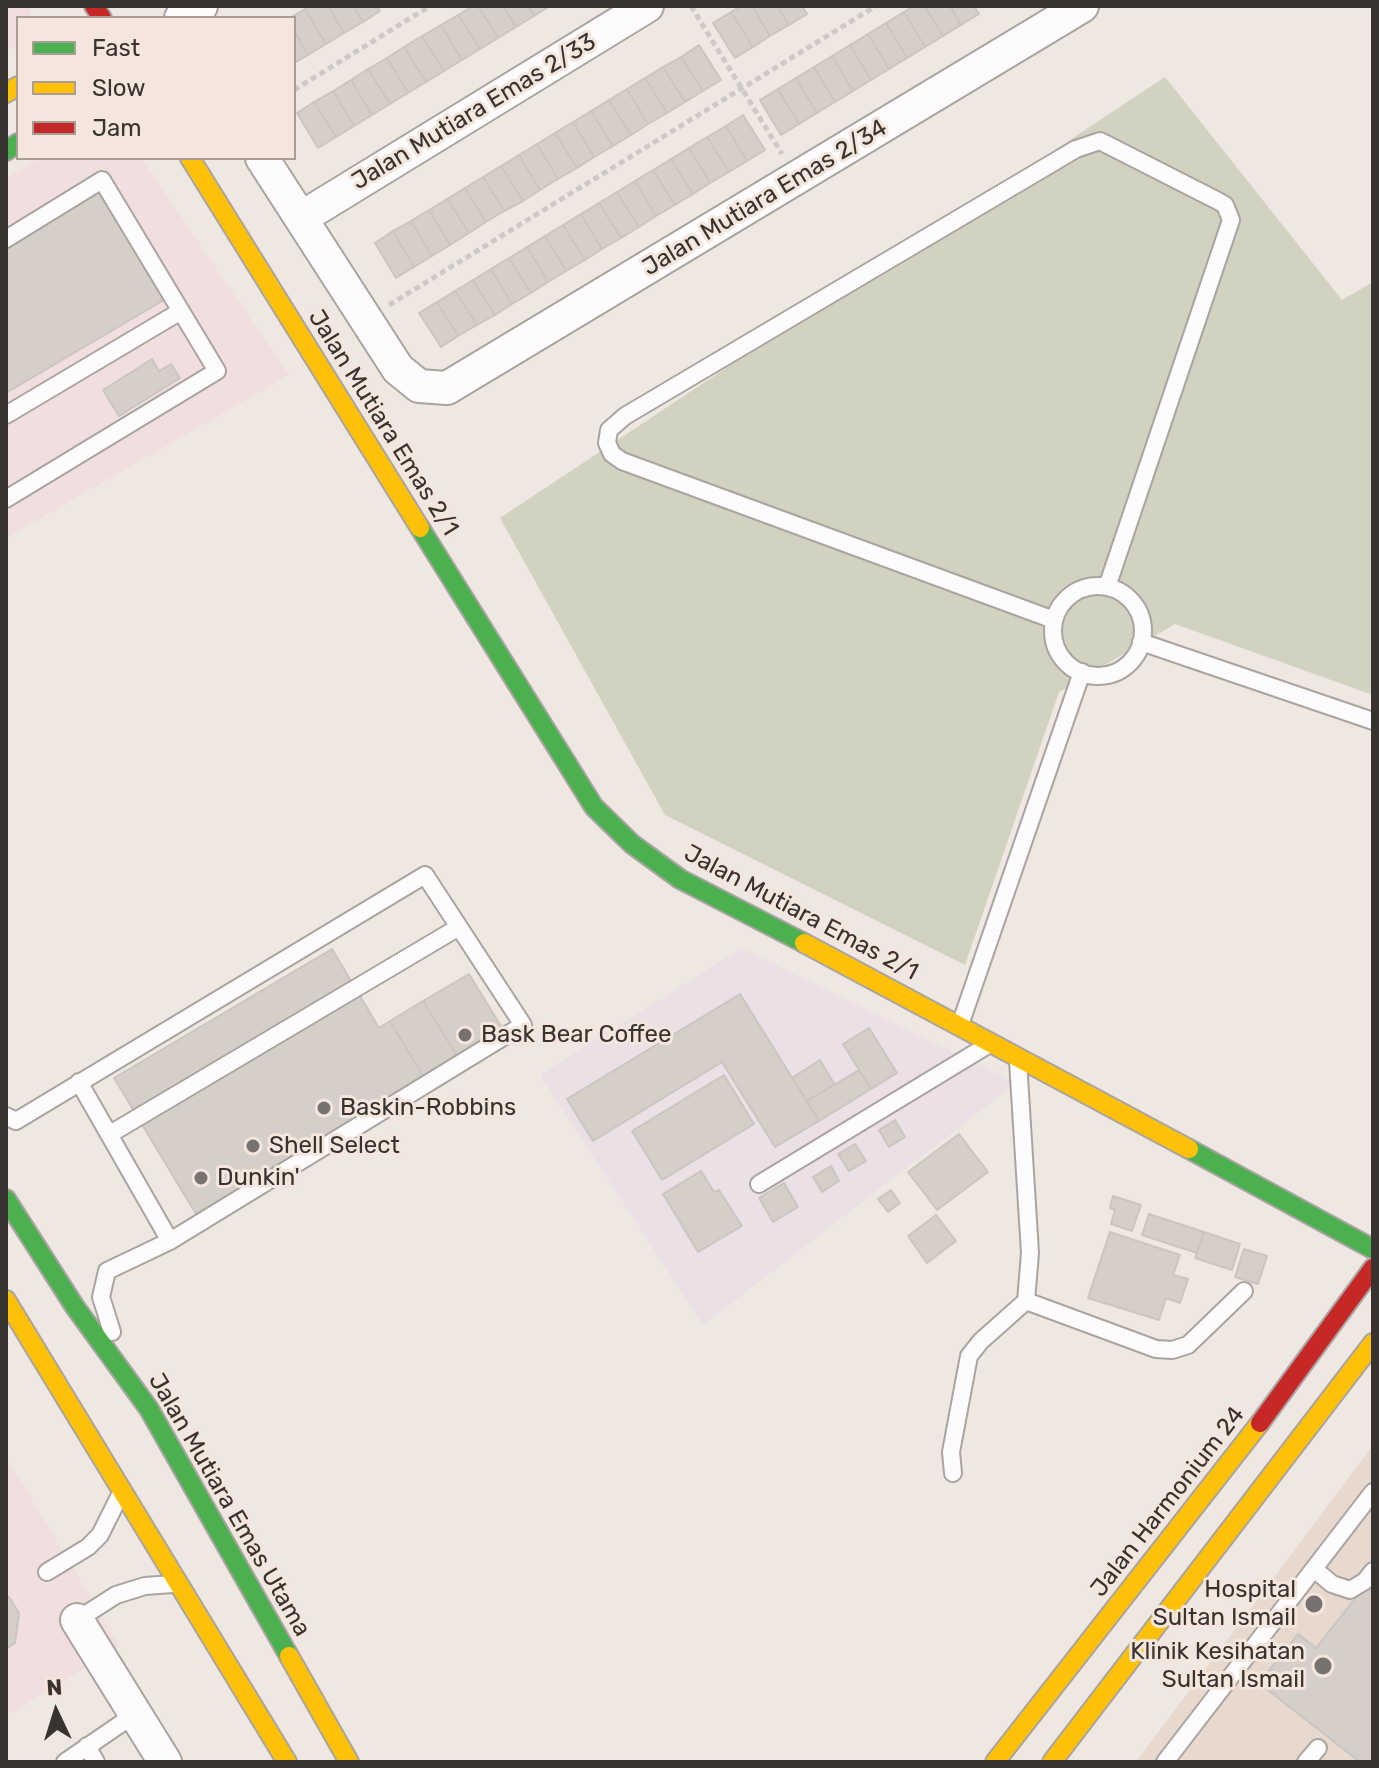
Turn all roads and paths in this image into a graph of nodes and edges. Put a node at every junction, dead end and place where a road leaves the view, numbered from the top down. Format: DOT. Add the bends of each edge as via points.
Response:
graph roads {
  1 [pos="201,6"];
  2 [pos="430,6"];
  3 [pos="647,6"];
  4 [pos="691,6"];
  5 [pos="876,6"];
  6 [pos="1082,6"];
  7 [pos="183,16"];
  8 [pos="742,88"];
  9 [pos="296,89"];
  10 [pos="191,160"];
  11 [pos="263,160"];
  12 [pos="798,178"];
  13 [pos="301,218"];
  14 [pos="6,239"];
  15 [pos="181,311"];
  16 [pos="366,319"];
  17 [pos="6,415"];
  18 [pos="6,499"];
  19 [pos="1107,587"];
  20 [pos="1054,620"];
  21 [pos="1141,642"];
  22 [pos="1082,672"];
  23 [pos="1373,721"];
  24 [pos="459,927"];
  25 [pos="960,1024"];
  26 [pos="993,1042"];
  27 [pos="1018,1056"];
  28 [pos="79,1082"];
  29 [pos="6,1116"];
  30 [pos="110,1134"];
  31 [pos="759,1184"];
  32 [pos="6,1199"];
  33 [pos="170,1241"];
  34 [pos="1373,1249"];
  35 [pos="1373,1268"];
  36 [pos="1244,1291"];
  37 [pos="6,1300"];
  38 [pos="1026,1301"];
  39 [pos="1373,1343"];
  40 [pos="149,1409"];
  41 [pos="953,1473"];
  42 [pos="122,1491"];
  43 [pos="1373,1492"];
  44 [pos="1314,1569"];
  45 [pos="1373,1571"];
  46 [pos="47,1572"];
  47 [pos="179,1583"];
  48 [pos="77,1620"];
  49 [pos="135,1714"];
  50 [pos="87,1746"];
  51 [pos="1318,1748"];
  52 [pos="65,1762"];
  53 [pos="96,1762"];
  54 [pos="165,1762"];
  55 [pos="287,1762"];
  56 [pos="349,1762"];
  57 [pos="995,1762"];
  58 [pos="1052,1762"];
  59 [pos="1165,1762"];
  60 [pos="1306,1762"];
  1 -- 7 [label="street"];
  2 -- 9 [label="path"];
  3 -- 13 [label="street, Jalan Mutiara Emas 2/33"];
  4 -- 8 [label="path"];
  5 -- 8 [label="path"];
  6 -- 12 [label="street, Jalan Mutiara Emas 2/34"];
  8 -- 12 [label="path"];
  8 -- 16 [label="path"];
  10 -- 25 [label="street, Jalan Mutiara Emas 2/1" via="594,807 680,879"];
  11 -- 13 [label="street"];
  12 -- 16 [label="street, Jalan Mutiara Emas 2/34" via="447,388 419,386 407,379"];
  13 -- 16 [label="street"];
  14 -- 15 [label="lane" via="102,180"];
  15 -- 17 [label="lane"];
  15 -- 18 [label="lane" via="217,371"];
  19 -- 20 [label="lane" via="1074,593"];
  19 -- 20 [label="lane" via="1231,220 1218,201 1100,141 1048,165 609,430 607,443 622,461"];
  19 -- 21 [label="lane" via="1136,607"];
  20 -- 22 [label="lane" via="1058,651"];
  21 -- 22 [label="lane" via="1137,654 1118,671"];
  21 -- 23 [label="lane"];
  22 -- 25 [label="lane"];
  24 -- 28 [label="lane" via="425,875"];
  24 -- 30 [label="lane"];
  24 -- 33 [label="lane" via="523,1025"];
  25 -- 26 [label="street, Jalan Mutiara Emas 2/1"];
  26 -- 27 [label="street, Jalan Mutiara Emas 2/1"];
  26 -- 31 [label="lane"];
  27 -- 34 [label="street, Jalan Mutiara Emas 2/1"];
  27 -- 38 [label="lane" via="1030,1253"];
  28 -- 29 [label="lane" via="16,1121"];
  28 -- 30 [label="lane"];
  30 -- 33 [label="lane"];
  32 -- 40 [label="street, Jalan Mutiara Emas Utama"];
  33 -- 40 [label="lane" via="107,1271 101,1297"];
  35 -- 57 [label="street, Jalan Harmonium 24" via="1273,1406"];
  36 -- 38 [label="lane" via="1188,1345 1172,1350 1156,1349"];
  37 -- 42 [label="street"];
  38 -- 41 [label="lane" via="969,1356 951,1452"];
  39 -- 58 [label="street"];
  40 -- 56 [label="street, Jalan Mutiara Emas Utama"];
  42 -- 46 [label="lane" via="100,1535"];
  42 -- 47 [label="street"];
  43 -- 44 [label="lane"];
  44 -- 45 [label="lane" via="1350,1590"];
  44 -- 59 [label="lane"];
  47 -- 48 [label="lane" via="116,1595"];
  47 -- 55 [label="street"];
  48 -- 49 [label="street"];
  49 -- 50 [label="lane"];
  49 -- 54 [label="street"];
  50 -- 52 [label="lane"];
  50 -- 53 [label="lane"];
  51 -- 60 [label="lane"];
}
